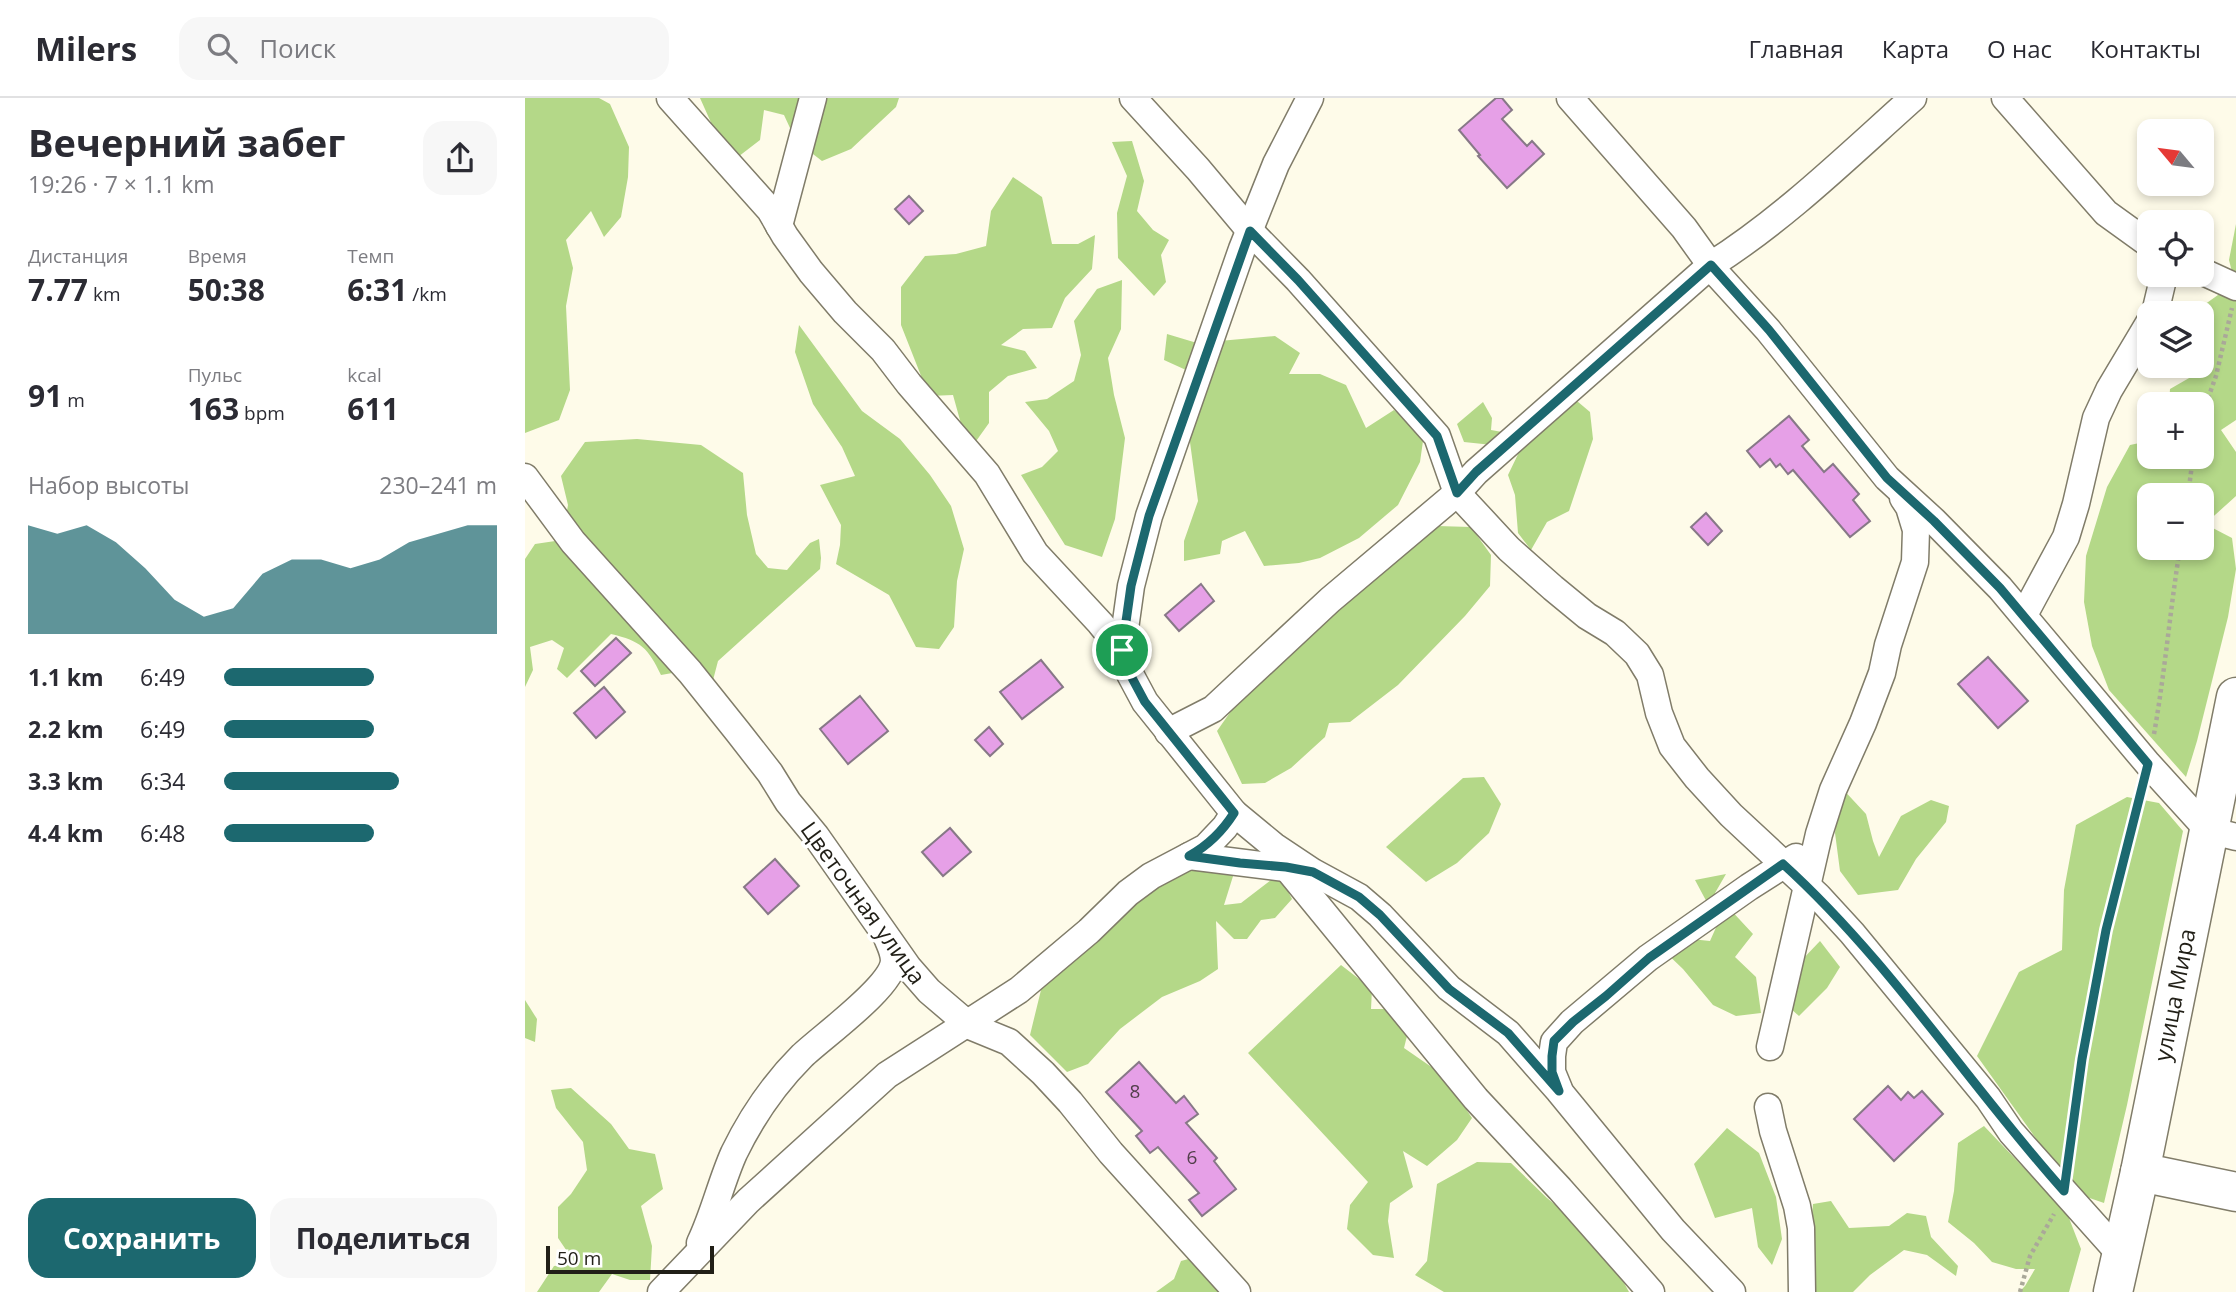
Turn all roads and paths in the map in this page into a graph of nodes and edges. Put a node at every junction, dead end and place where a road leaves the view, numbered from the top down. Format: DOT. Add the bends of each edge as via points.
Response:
graph roads {
  1 [pos="670,98"];
  2 [pos="813,98"];
  3 [pos="1133,98"];
  4 [pos="1310,98"];
  5 [pos="1570,98"];
  6 [pos="1913,98"];
  7 [pos="2005,98"];
  8 [pos="779,226"];
  9 [pos="1250,231"];
  10 [pos="2137,235"];
  11 [pos="1711,265"];
  12 [pos="2214,280"];
  13 [pos="2235,295"];
  14 [pos="2137,343"];
  15 [pos="2210,392"];
  16 [pos="525,477"];
  17 [pos="1887,478"];
  18 [pos="1457,493"];
  19 [pos="2178,560"];
  20 [pos="2024,615"];
  21 [pos="1122,650"];
  22 [pos="2236,697"];
  23 [pos="1168,732"];
  24 [pos="2148,764"];
  25 [pos="1234,813"];
  26 [pos="2222,833"];
  27 [pos="1819,834"];
  28 [pos="1189,856"];
  29 [pos="1783,864"];
  30 [pos="1286,867"];
  31 [pos="1313,872"];
  32 [pos="1808,887"];
  33 [pos="887,939"];
  34 [pos="967,1023"];
  35 [pos="1770,1047"];
  36 [pos="1559,1091"];
  37 [pos="1768,1107"];
  38 [pos="2140,1172"];
  39 [pos="2064,1191"];
  40 [pos="2236,1192"];
  41 [pos="2121,1255"];
  42 [pos="692,1261"];
  43 [pos="661,1292"];
  44 [pos="1237,1292"];
  45 [pos="1651,1292"];
  46 [pos="1732,1292"];
  47 [pos="1802,1292"];
  48 [pos="2020,1292"];
  49 [pos="2113,1292"];
  1 -- 8 [label="street" via="770,209"];
  2 -- 8 [label="street"];
  3 -- 9 [label="street"];
  4 -- 9 [label="street" via="1276,164"];
  5 -- 11 [label="street"];
  6 -- 11 [label="street" via="1814,187"];
  7 -- 10 [label="street" via="2106,213"];
  8 -- 21 [label="street" via="811,272 883,349 987,474 1035,553"];
  9 -- 18 [label="street" via="1437,436"];
  9 -- 21 [label="street" via="1149,516 1131,586"];
  11 -- 17 [label="street"];
  11 -- 18 [label="street"];
  12 -- 13 [label="street"];
  13 -- 15 [label="path"];
  14 -- 20 [label="street" via="2096,418 2066,537"];
  16 -- 33 [label="street, Цветочная улица" via="573,542 690,672 770,773"];
  17 -- 20 [label="street"];
  17 -- 27 [label="street" via="1909,507 1916,530 1915,562 1882,673 1832,790"];
  18 -- 23 [label="street" via="1330,600 1213,709"];
  18 -- 29 [label="street" via="1518,557 1637,654 1650,675 1672,746 1723,806"];
  19 -- 24 [label="path"];
  20 -- 24 [label="street"];
  21 -- 23 [label="street" via="1145,702"];
  22 -- 26 [label="main road, улица Мира"];
  23 -- 25 [label="street"];
  24 -- 26 [label="street"];
  24 -- 39 [label="path" via="2106,930"];
  25 -- 28 [label="street" via="1206,847"];
  25 -- 31 [label="street"];
  26 -- 38 [label="main road, улица Мира"];
  27 -- 29 [label="street"];
  27 -- 32 [label="street"];
  28 -- 30 [label="street"];
  28 -- 34 [label="street" via="1139,885 1019,990"];
  29 -- 32 [label="street"];
  29 -- 36 [label="street" via="1649,958 1554,1041 1552,1072"];
  30 -- 31 [label="street"];
  30 -- 45 [label="street" via="1476,1099"];
  31 -- 36 [label="street" via="1359,897 1380,915 1449,989 1508,1033"];
  32 -- 35 [label="street"];
  32 -- 39 [label="street" via="1860,943"];
  33 -- 34 [label="street, Цветочная улица" via="929,991"];
  33 -- 42 [label="street" via="894,962 885,979 801,1058 758,1112 734,1154"];
  34 -- 42 [label="street" via="897,1068 858,1100 748,1201"];
  34 -- 44 [label="street, Цветочная улица" via="1009,1042 1043,1073"];
  36 -- 46 [label="street" via="1673,1230"];
  37 -- 47 [label="street" via="1797,1206"];
  38 -- 40 [label="main road"];
  38 -- 41 [label="main road, улица Мира"];
  39 -- 41 [label="street"];
  39 -- 48 [label="path" via="2030,1256"];
  41 -- 49 [label="main road, улица Мира"];
  42 -- 43 [label="street"];
}
